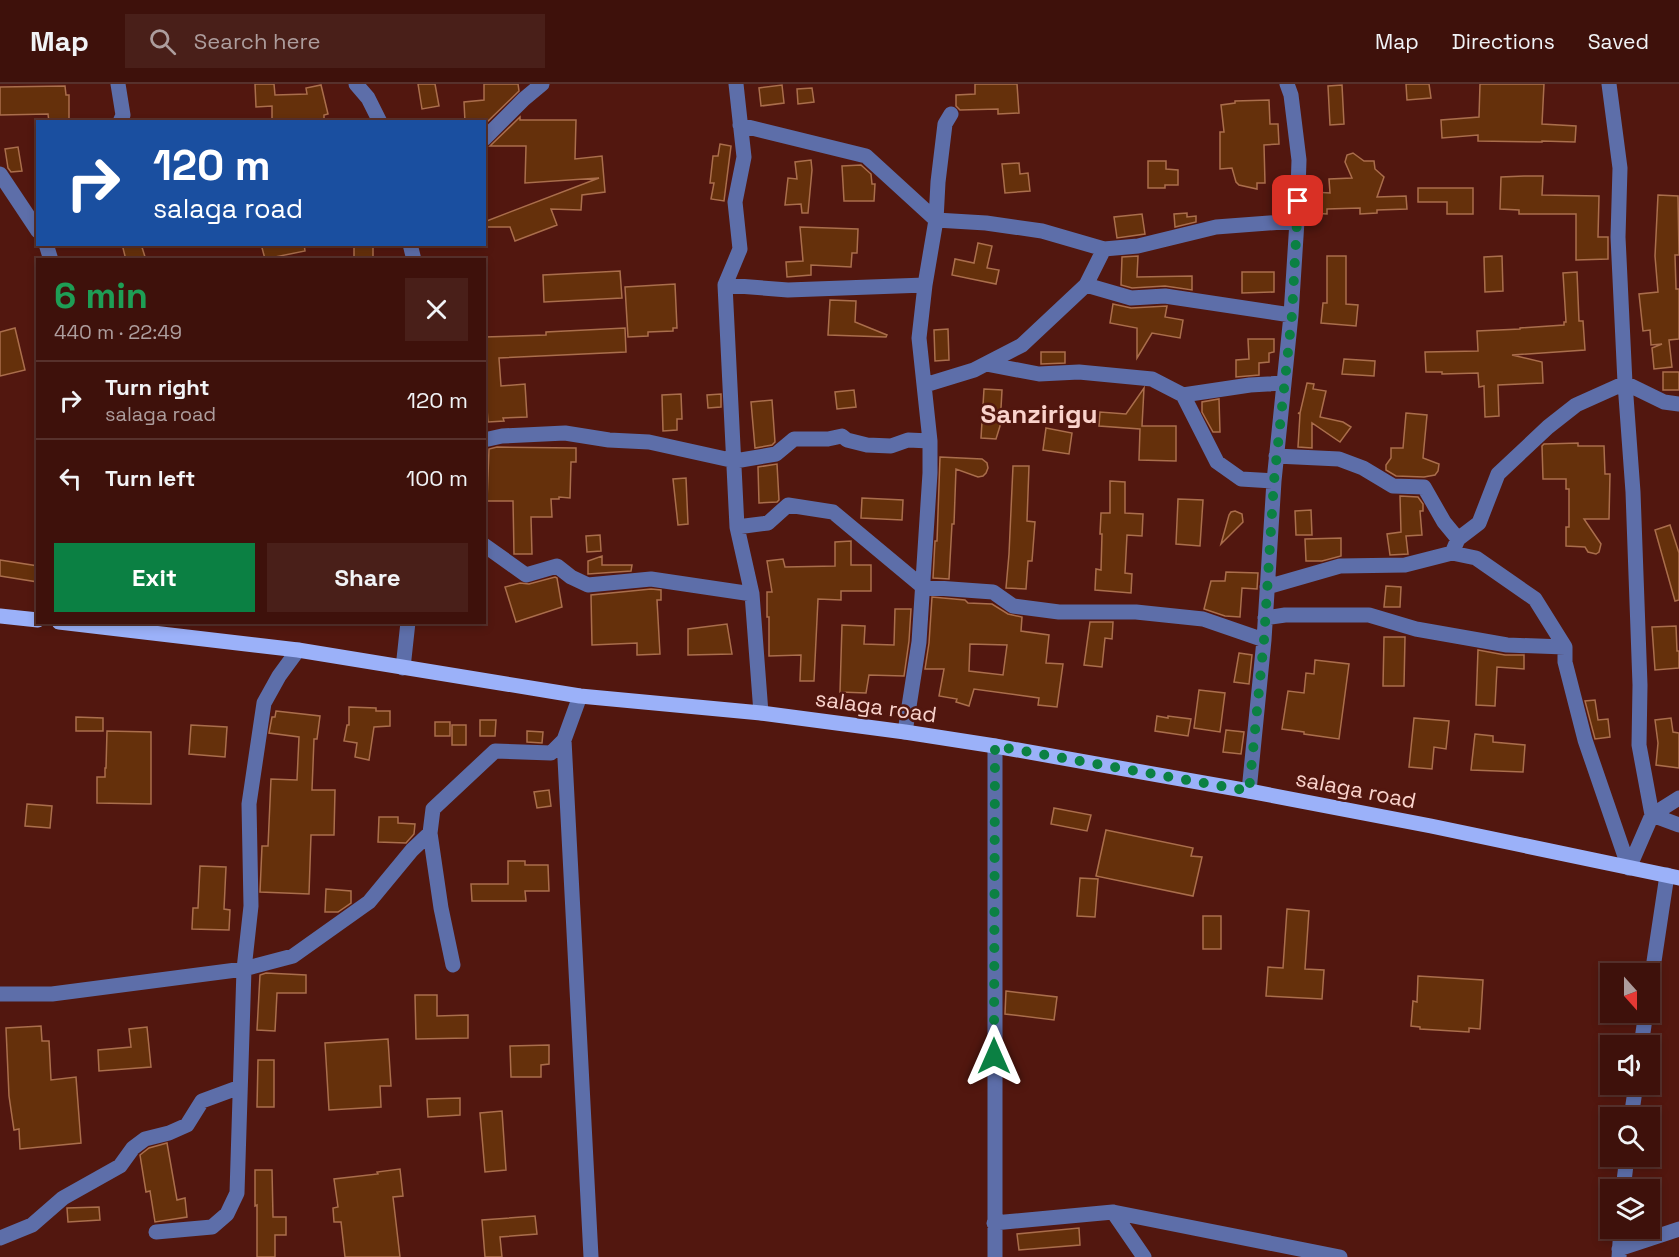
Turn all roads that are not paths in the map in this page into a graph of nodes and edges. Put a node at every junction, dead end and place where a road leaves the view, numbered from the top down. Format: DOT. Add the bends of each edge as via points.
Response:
graph roads {
  1 [pos="118,84"];
  2 [pos="356,84"];
  3 [pos="542,84"];
  4 [pos="736,84"];
  5 [pos="1287,84"];
  6 [pos="1609,84"];
  7 [pos="951,114"];
  8 [pos="121,120"];
  9 [pos="379,120"];
  10 [pos="740,125"];
  11 [pos="486,137"];
  12 [pos="0,174"];
  13 [pos="32,209"];
  14 [pos="936,220"];
  15 [pos="1297,222"];
  16 [pos="36,224"];
  17 [pos="1104,249"];
  18 [pos="725,285"];
  19 [pos="925,285"];
  20 [pos="1086,285"];
  21 [pos="1292,315"];
  22 [pos="986,364"];
  23 [pos="1284,383"];
  24 [pos="1625,383"];
  25 [pos="925,385"];
  26 [pos="1183,395"];
  27 [pos="1679,405"];
  28 [pos="486,440"];
  29 [pos="930,441"];
  30 [pos="1276,456"];
  31 [pos="735,461"];
  32 [pos="1274,481"];
  33 [pos="737,527"];
  34 [pos="486,546"];
  35 [pos="1455,546"];
  36 [pos="923,587"];
  37 [pos="1266,587"];
  38 [pos="752,594"];
  39 [pos="0,616"];
  40 [pos="1266,618"];
  41 [pos="36,620"];
  42 [pos="91,624"];
  43 [pos="408,624"];
  44 [pos="107,625"];
  45 [pos="1264,640"];
  46 [pos="1564,647"];
  47 [pos="298,650"];
  48 [pos="403,668"];
  49 [pos="580,696"];
  50 [pos="761,713"];
  51 [pos="905,732"];
  52 [pos="564,740"];
  53 [pos="995,746"];
  54 [pos="1249,791"];
  55 [pos="1679,798"];
  56 [pos="1652,815"];
  57 [pos="1679,825"];
  58 [pos="430,833"];
  59 [pos="1629,868"];
  60 [pos="1673,876"];
  61 [pos="1655,963"];
  62 [pos="453,965"];
  63 [pos="244,969"];
  64 [pos="0,993"];
  65 [pos="240,1087"];
  66 [pos="1113,1212"];
  67 [pos="994,1223"];
  68 [pos="1679,1229"];
  69 [pos="156,1232"];
  70 [pos="0,1238"];
  71 [pos="1619,1253"];
  72 [pos="591,1257"];
  73 [pos="995,1257"];
  74 [pos="1144,1257"];
  75 [pos="1340,1257"];
  1 -- 8 [label="street"];
  2 -- 9 [label="street"];
  3 -- 11 [label="street"];
  4 -- 10 [label="street"];
  5 -- 15 [label="street" via="1292,95 1299,160"];
  6 -- 24 [label="street" via="1620,168 1618,237"];
  7 -- 14 [label="street" via="945,124"];
  10 -- 14 [label="street" via="866,156"];
  10 -- 18 [label="street" via="744,156 735,202 740,249"];
  12 -- 13 [label="street"];
  13 -- 16 [label="street"];
  14 -- 17 [label="street" via="1042,231"];
  14 -- 19 [label="street"];
  15 -- 17 [label="street" via="1216,227 1138,246"];
  15 -- 21 [label="street"];
  17 -- 20 [label="street"];
  18 -- 19 [label="street" via="788,290"];
  18 -- 31 [label="street"];
  19 -- 25 [label="street" via="920,338"];
  20 -- 21 [label="street" via="1131,298 1166,296"];
  20 -- 22 [label="street" via="1022,345"];
  21 -- 23 [label="street"];
  22 -- 25 [label="street"];
  22 -- 26 [label="street" via="1039,374 1078,372 1152,379"];
  23 -- 26 [label="street"];
  23 -- 30 [label="street"];
  24 -- 27 [label="street"];
  24 -- 35 [label="street" via="1576,405 1498,474 1479,523"];
  24 -- 56 [label="street" via="1633,492 1639,745"];
  25 -- 29 [label="street"];
  26 -- 32 [label="street" via="1217,462 1241,478"];
  28 -- 31 [label="street" via="565,433 649,442"];
  29 -- 31 [label="street" via="908,440 891,446 867,445 842,436 794,439 776,454"];
  29 -- 36 [label="street"];
  30 -- 32 [label="street"];
  30 -- 35 [label="street" via="1339,459 1393,486 1424,487"];
  31 -- 33 [label="street"];
  32 -- 37 [label="street"];
  33 -- 36 [label="street" via="768,524 788,506 833,512"];
  33 -- 38 [label="street"];
  34 -- 38 [label="street" via="526,575 556,566 588,585 651,579"];
  35 -- 37 [label="street" via="1405,565 1340,566"];
  35 -- 46 [label="street" via="1535,598"];
  36 -- 45 [label="street" via="993,592 1013,606 1059,612 1136,612 1203,619"];
  36 -- 51 [label="street"];
  37 -- 40 [label="street"];
  38 -- 50 [label="street"];
  39 -- 41 [label="main road"];
  40 -- 45 [label="street"];
  40 -- 46 [label="street" via="1369,615 1416,629 1507,645"];
  42 -- 44 [label="main road, salaga road"];
  43 -- 48 [label="street"];
  44 -- 47 [label="main road, salaga road"];
  45 -- 54 [label="street"];
  46 -- 59 [label="street" via="1586,740"];
  47 -- 48 [label="main road, salaga road"];
  47 -- 63 [label="street" via="264,703 249,804 251,906"];
  48 -- 49 [label="main road, salaga road"];
  49 -- 50 [label="main road, salaga road"];
  49 -- 52 [label="street"];
  50 -- 51 [label="main road, salaga road"];
  51 -- 53 [label="main road, salaga road"];
  52 -- 58 [label="street" via="551,753 495,751 433,809"];
  52 -- 72 [label="street"];
  53 -- 54 [label="main road, salaga road"];
  53 -- 67 [label="street"];
  54 -- 59 [label="main road, salaga road"];
  55 -- 56 [label="street"];
  56 -- 57 [label="street"];
  56 -- 59 [label="street"];
  58 -- 62 [label="street"];
  58 -- 63 [label="street" via="369,902 293,956"];
  59 -- 60 [label="main road, salaga road"];
  60 -- 61 [label="street"];
  63 -- 64 [label="street" via="52,994"];
  63 -- 65 [label="street"];
  65 -- 69 [label="street" via="237,1193 227,1214 212,1227"];
  65 -- 70 [label="street" via="202,1101 187,1125 144,1139 120,1166 63,1198 32,1225"];
  66 -- 67 [label="street"];
  66 -- 74 [label="street"];
  66 -- 75 [label="street"];
  67 -- 73 [label="street"];
  68 -- 71 [label="street"];
}
